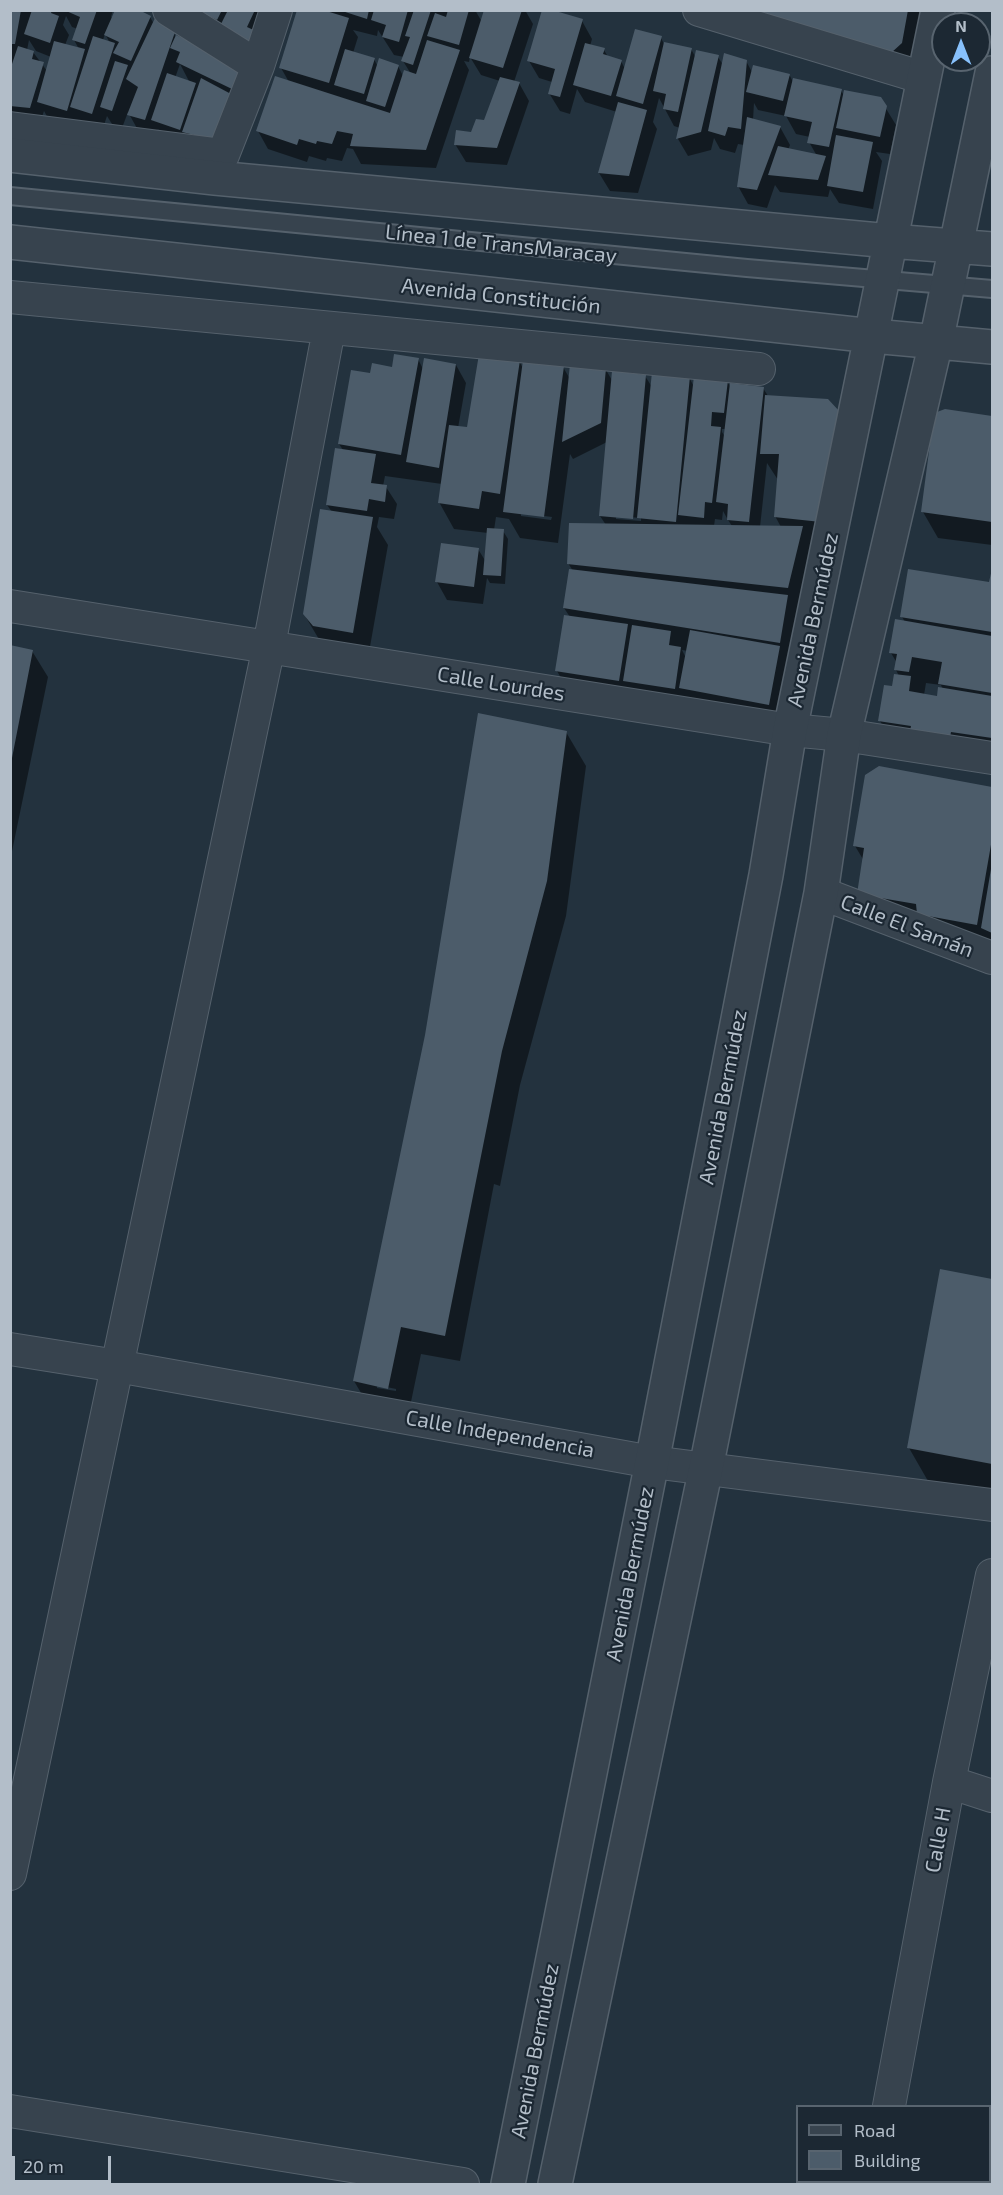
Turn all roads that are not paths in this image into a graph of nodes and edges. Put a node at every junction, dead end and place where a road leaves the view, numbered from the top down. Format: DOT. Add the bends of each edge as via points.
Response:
graph roads {
  1 [pos="169,10"];
  2 [pos="276,10"];
  3 [pos="699,10"];
  4 [pos="938,10"];
  5 [pos="258,66"];
  6 [pos="993,73"];
  7 [pos="924,78"];
  8 [pos="10,128"];
  9 [pos="10,155"];
  10 [pos="10,196"];
  11 [pos="890,241"];
  12 [pos="10,242"];
  13 [pos="956,246"];
  14 [pos="993,249"];
  15 [pos="883,279"];
  16 [pos="948,285"];
  17 [pos="993,289"];
  18 [pos="10,297"];
  19 [pos="329,329"];
  20 [pos="873,336"];
  21 [pos="936,342"];
  22 [pos="993,347"];
  23 [pos="759,369"];
  24 [pos="10,606"];
  25 [pos="269,646"];
  26 [pos="790,730"];
  27 [pos="844,735"];
  28 [pos="993,758"];
  29 [pos="821,893"];
  30 [pos="993,958"];
  31 [pos="10,1349"];
  32 [pos="117,1366"];
  33 [pos="652,1461"];
  34 [pos="706,1467"];
  35 [pos="993,1505"];
  36 [pos="993,1575"];
  37 [pos="949,1782"];
  38 [pos="993,1796"];
  39 [pos="10,1874"];
  40 [pos="889,2105"];
  41 [pos="10,2110"];
  42 [pos="463,2184"];
  43 [pos="508,2184"];
  44 [pos="555,2184"];
  1 -- 5 [label="street"];
  2 -- 5 [label="street"];
  3 -- 7 [label="street"];
  4 -- 7 [label="street, Avenida Bermúdez"];
  5 -- 8 [label="street" via="223,155"];
  6 -- 13 [label="street"];
  7 -- 11 [label="street, Avenida Bermúdez"];
  9 -- 11 [label="street"];
  10 -- 15 [label="lane, Línea 1 de TransMaracay"];
  11 -- 13 [label="street"];
  11 -- 15 [label="street, Avenida Bermúdez"];
  12 -- 20 [label="street, Avenida Constitución"];
  13 -- 14 [label="street"];
  13 -- 16 [label="street"];
  15 -- 16 [label="lane, Línea 1 de TransMaracay"];
  15 -- 20 [label="street, Avenida Bermúdez"];
  16 -- 17 [label="lane, Línea 1 de TransMaracay"];
  16 -- 21 [label="street"];
  18 -- 19 [label="street"];
  19 -- 23 [label="street"];
  19 -- 25 [label="street"];
  20 -- 21 [label="street, Avenida Constitución"];
  20 -- 26 [label="street, Avenida Bermúdez"];
  21 -- 22 [label="street, Avenida Constitución"];
  21 -- 27 [label="street"];
  24 -- 25 [label="street, Calle Lourdes"];
  25 -- 26 [label="street, Calle Lourdes"];
  25 -- 32 [label="street"];
  26 -- 27 [label="street, Calle Lourdes"];
  26 -- 33 [label="street, Avenida Bermúdez" via="766,875"];
  27 -- 28 [label="street, Calle Lourdes"];
  27 -- 29 [label="street"];
  29 -- 30 [label="street, Calle El Samán"];
  29 -- 34 [label="street"];
  31 -- 32 [label="street, Calle Independencia"];
  32 -- 33 [label="street, Calle Independencia"];
  32 -- 39 [label="street"];
  33 -- 34 [label="street, Calle Independencia"];
  33 -- 43 [label="street, Avenida Bermúdez"];
  34 -- 35 [label="street, Calle Independencia"];
  34 -- 44 [label="street"];
  36 -- 37 [label="street, Calle H"];
  37 -- 38 [label="street"];
  37 -- 40 [label="street, Calle H"];
  41 -- 42 [label="street"];
}
